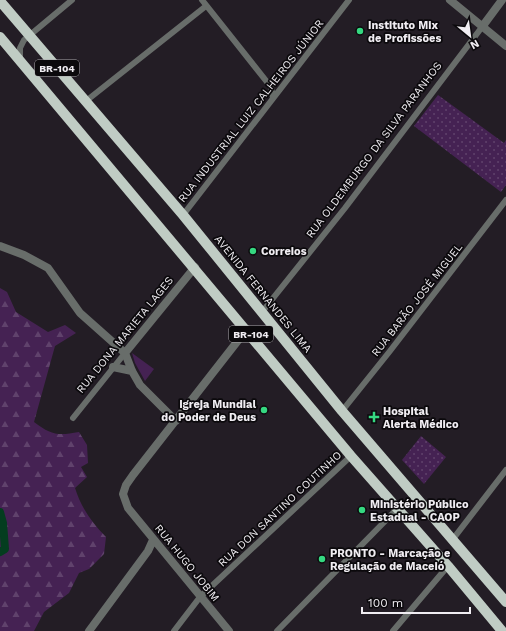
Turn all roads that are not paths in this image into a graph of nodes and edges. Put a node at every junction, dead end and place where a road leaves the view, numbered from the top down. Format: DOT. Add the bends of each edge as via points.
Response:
graph roads {
  1 [pos="72,0"];
  2 [pos="202,0"];
  3 [pos="349,0"];
  4 [pos="450,0"];
  5 [pos="502,0"];
  6 [pos="0,1"];
  7 [pos="206,6"];
  8 [pos="482,27"];
  9 [pos="29,34"];
  10 [pos="0,37"];
  11 [pos="506,46"];
  12 [pos="20,61"];
  13 [pos="283,86"];
  14 [pos="271,87"];
  15 [pos="273,98"];
  16 [pos="86,101"];
  17 [pos="506,200"];
  18 [pos="183,215"];
  19 [pos="0,246"];
  20 [pos="195,267"];
  21 [pos="262,312"];
  22 [pos="247,329"];
  23 [pos="125,353"];
  24 [pos="113,367"];
  25 [pos="132,371"];
  26 [pos="342,411"];
  27 [pos="73,418"];
  28 [pos="176,421"];
  29 [pos="351,456"];
  30 [pos="506,470"];
  31 [pos="398,508"];
  32 [pos="453,539"];
  33 [pos="153,540"];
  34 [pos="159,548"];
  35 [pos="148,551"];
  36 [pos="448,566"];
  37 [pos="200,597"];
  38 [pos="506,602"];
  39 [pos="89,631"];
  40 [pos="174,631"];
  41 [pos="229,631"];
  42 [pos="277,631"];
  43 [pos="393,631"];
  44 [pos="502,631"];
  1 -- 9 [label="street"];
  2 -- 7 [label="street"];
  3 -- 13 [label="street, RUA INDUSTRIAL LUIZ CALHEIROS JÚNIOR"];
  4 -- 8 [label="street"];
  5 -- 8 [label="street, RUA OLDEMBURGO DA SILVA PARANHOS"];
  6 -- 9 [label="highway, AVENIDA FERNANDES LIMA / BR-104"];
  7 -- 14 [label="street"];
  7 -- 16 [label="street"];
  8 -- 11 [label="street"];
  8 -- 21 [label="street, RUA OLDEMBURGO DA SILVA PARANHOS" via="345,208"];
  9 -- 12 [label="street" via="21,44"];
  9 -- 16 [label="highway, AVENIDA FERNANDES LIMA / BR-104"];
  10 -- 12 [label="highway, BR-104"];
  12 -- 20 [label="highway, BR-104"];
  13 -- 14 [label="street"];
  13 -- 15 [label="street, RUA INDUSTRIAL LUIZ CALHEIROS JÚNIOR"];
  14 -- 15 [label="street"];
  15 -- 18 [label="street, RUA INDUSTRIAL LUIZ CALHEIROS JÚNIOR"];
  16 -- 18 [label="highway, AVENIDA FERNANDES LIMA / BR-104"];
  17 -- 26 [label="street, RUA BARÃO JOSÉ MIGUEL"];
  18 -- 21 [label="highway, AVENIDA FERNANDES LIMA / BR-104"];
  19 -- 23 [label="street" via="48,268 80,312"];
  20 -- 22 [label="highway, BR-104"];
  20 -- 23 [label="street, RUA DONA MARIETA LAGES"];
  21 -- 26 [label="highway, AVENIDA FERNANDES LIMA / BR-104"];
  22 -- 28 [label="street"];
  22 -- 29 [label="highway, BR-104"];
  23 -- 24 [label="street, RUA DONA MARIETA LAGES"];
  23 -- 25 [label="street"];
  24 -- 25 [label="street"];
  24 -- 27 [label="street, RUA DONA MARIETA LAGES"];
  25 -- 28 [label="street" via="144,391"];
  26 -- 32 [label="highway, AVENIDA FERNANDES LIMA / BR-104"];
  28 -- 33 [label="street, RUA HUGO JOBIM" via="126,485 123,497 128,508"];
  29 -- 31 [label="highway, BR-104"];
  29 -- 37 [label="street, RUA DON SANTINO COUTINHO"];
  30 -- 32 [label="street"];
  31 -- 36 [label="highway, BR-104"];
  31 -- 42 [label="street"];
  32 -- 38 [label="highway, AVENIDA FERNANDES LIMA / BR-104"];
  33 -- 34 [label="street, RUA HUGO JOBIM"];
  33 -- 35 [label="street"];
  34 -- 35 [label="street"];
  34 -- 37 [label="street, RUA HUGO JOBIM"];
  35 -- 39 [label="street"];
  36 -- 43 [label="street"];
  36 -- 44 [label="highway, BR-104"];
  37 -- 40 [label="street, RUA DON SANTINO COUTINHO"];
  37 -- 41 [label="street, RUA HUGO JOBIM"];
}
